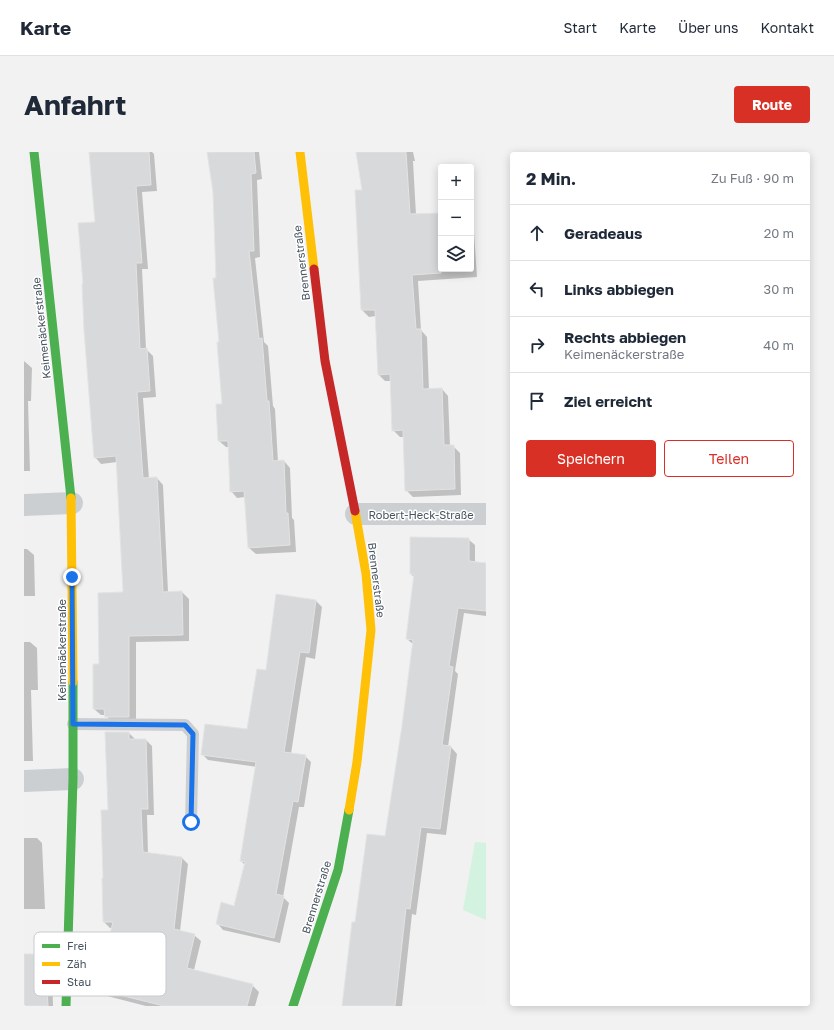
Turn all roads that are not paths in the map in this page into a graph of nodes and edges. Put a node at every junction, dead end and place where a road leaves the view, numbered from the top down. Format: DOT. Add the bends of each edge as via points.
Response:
graph roads {
  1 [pos="34,152"];
  2 [pos="300,152"];
  3 [pos="72,503"];
  4 [pos="24,505"];
  5 [pos="356,514"];
  6 [pos="486,514"];
  7 [pos="73,724"];
  8 [pos="73,779"];
  9 [pos="24,781"];
  10 [pos="191,822"];
  11 [pos="68,932"];
  12 [pos="66,996"];
  13 [pos="66,1006"];
  14 [pos="293,1006"];
  1 -- 3 [label="street, Keimenäckerstraße"];
  2 -- 5 [label="street, Brennerstraße" via="325,361"];
  3 -- 4 [label="street"];
  3 -- 7 [label="street, Keimenäckerstraße"];
  5 -- 6 [label="street, Robert-Heck-Straße"];
  5 -- 14 [label="street, Brennerstraße" via="366,574 371,630 357,762 338,870"];
  7 -- 8 [label="street, Keimenäckerstraße"];
  7 -- 10 [label="lane" via="185,725 193,734"];
  8 -- 9 [label="street"];
  8 -- 11 [label="street, Keimenäckerstraße"];
  12 -- 13 [label="street, Keimenäckerstraße"];
}
